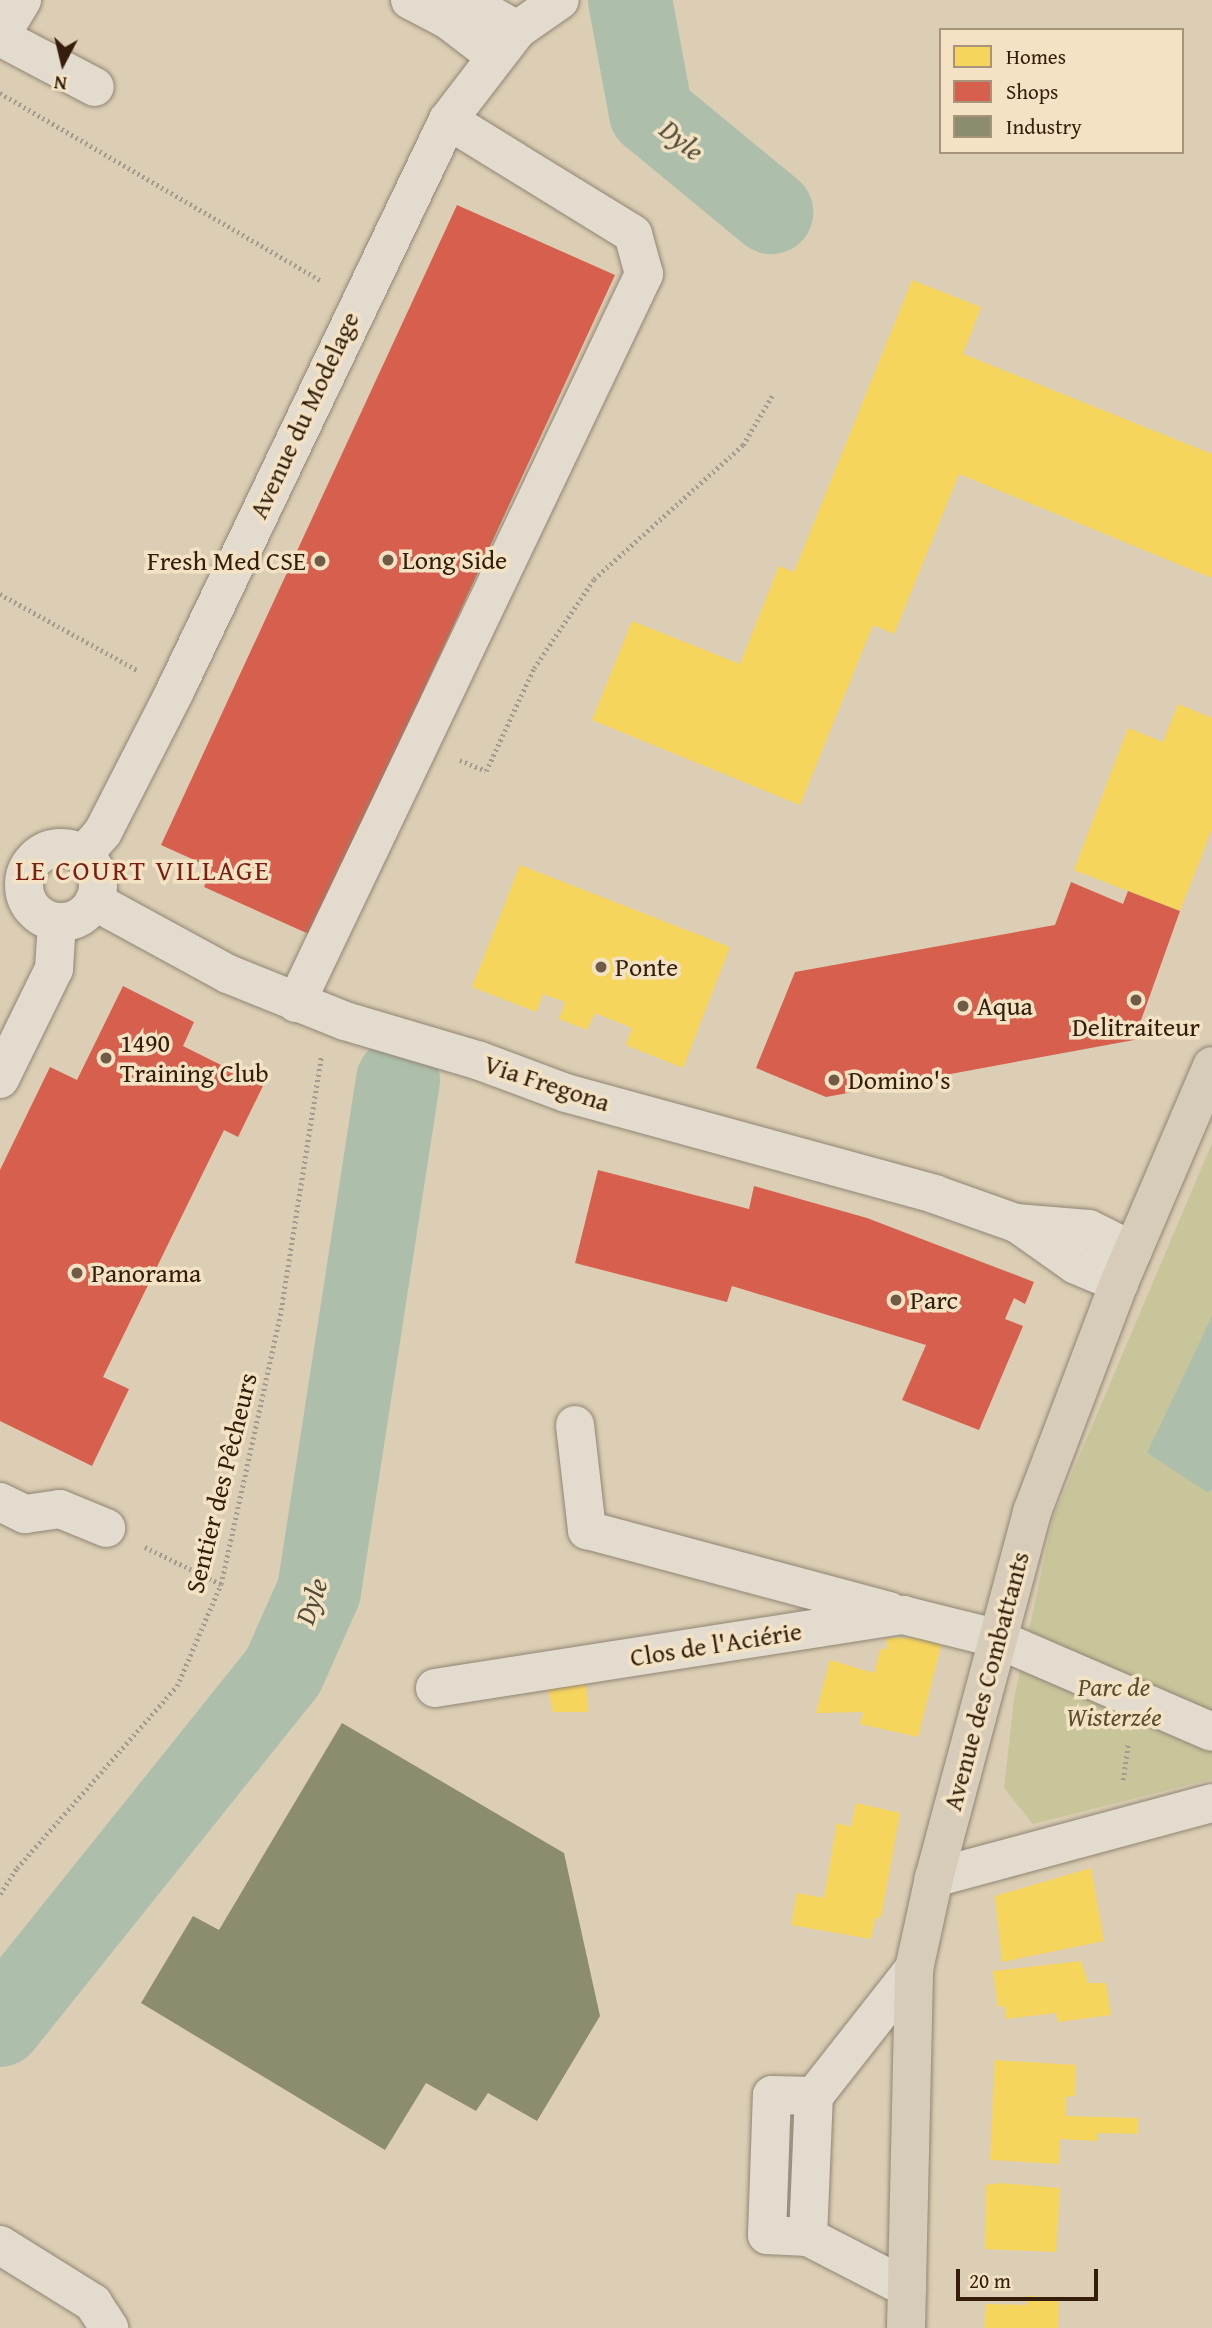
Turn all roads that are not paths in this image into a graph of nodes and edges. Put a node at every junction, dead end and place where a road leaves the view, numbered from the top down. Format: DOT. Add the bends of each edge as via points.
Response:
graph roads {
  1 [pos="22,0"];
  2 [pos="410,0"];
  3 [pos="464,0"];
  4 [pos="560,0"];
  5 [pos="1,36"];
  6 [pos="506,43"];
  7 [pos="95,87"];
  8 [pos="448,120"];
  9 [pos="83,855"];
  10 [pos="13,874"];
  11 [pos="94,901"];
  12 [pos="57,922"];
  13 [pos="323,1013"];
  14 [pos="1212,1066"];
  15 [pos="0,1079"];
  16 [pos="1126,1267"];
  17 [pos="575,1425"];
  18 [pos="0,1502"];
  19 [pos="106,1528"];
  20 [pos="904,1615"];
  21 [pos="995,1637"];
  22 [pos="435,1688"];
  23 [pos="1212,1732"];
  24 [pos="1212,1803"];
  25 [pos="934,1878"];
  26 [pos="914,1969"];
  27 [pos="0,2245"];
  28 [pos="907,2288"];
  29 [pos="108,2328"];
  30 [pos="906,2328"];
  1 -- 5 [label="street"];
  2 -- 6 [label="street"];
  3 -- 6 [label="street"];
  4 -- 6 [label="street, Avenue du Modelage"];
  5 -- 7 [label="street"];
  6 -- 8 [label="street, Avenue du Modelage"];
  8 -- 9 [label="street, Avenue du Modelage" via="175,691 103,832"];
  8 -- 13 [label="street" via="633,234 644,274 420,744"];
  9 -- 10 [label="street" via="60,848 48,850"];
  9 -- 11 [label="street" via="98,881"];
  10 -- 12 [label="street" via="35,911"];
  11 -- 12 [label="street" via="79,917"];
  11 -- 13 [label="street, Via Fregona" via="229,974"];
  12 -- 15 [label="street" via="54,969"];
  13 -- 16 [label="street, Via Fregona" via="480,1061 566,1093 934,1194 1016,1223 1076,1265"];
  14 -- 16 [label="main road, Avenue des Combattants"];
  16 -- 21 [label="main road, Avenue des Combattants" via="1032,1512"];
  17 -- 20 [label="street" via="587,1530"];
  18 -- 19 [label="street" via="25,1514 60,1509"];
  20 -- 21 [label="street, Clos de l'Aciérie"];
  20 -- 22 [label="street, Clos de l'Aciérie"];
  21 -- 23 [label="street, Clos de l'Aciérie"];
  21 -- 25 [label="main road, Avenue des Combattants"];
  24 -- 25 [label="street"];
  25 -- 26 [label="main road, Avenue des Combattants"];
  26 -- 28 [label="main road, Avenue des Combattants"];
  26 -- 28 [label="street" via="814,2096 808,2236"];
  27 -- 29 [label="street" via="93,2303"];
  28 -- 30 [label="main road, Avenue des Combattants"];
}
